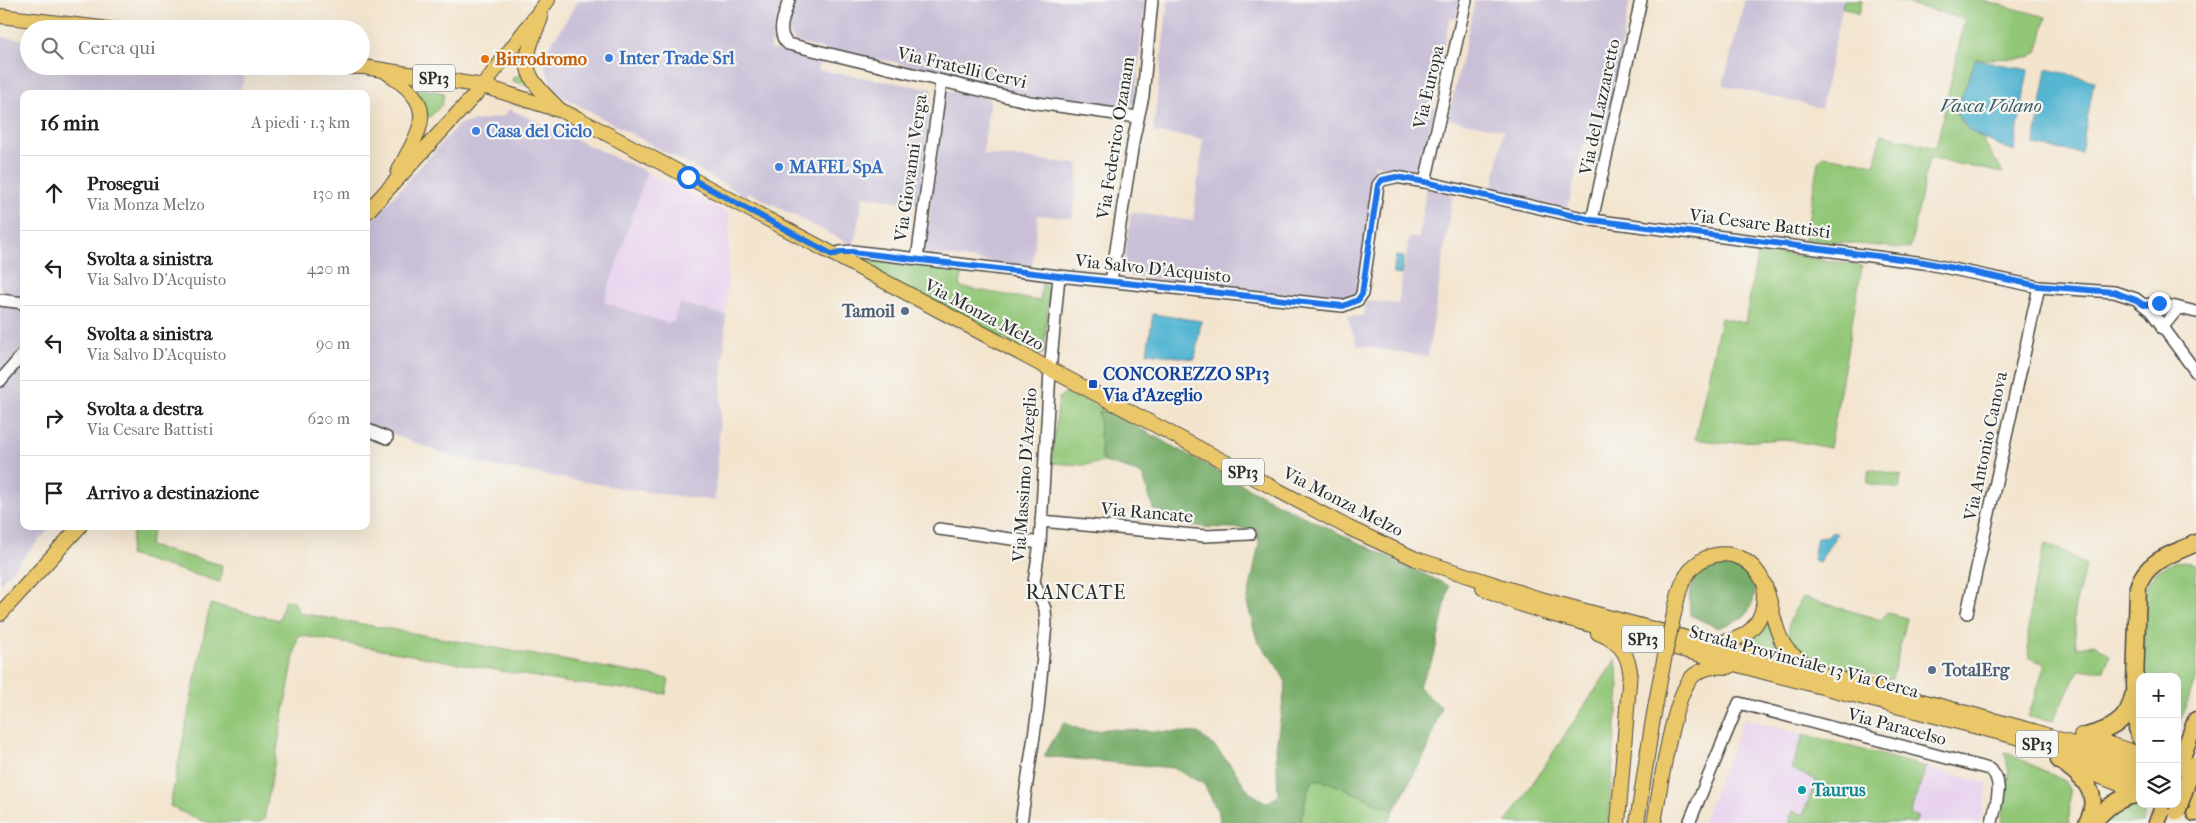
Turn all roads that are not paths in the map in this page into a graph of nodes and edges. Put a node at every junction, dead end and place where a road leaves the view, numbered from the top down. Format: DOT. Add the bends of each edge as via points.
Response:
graph roads {
  1 [pos="548,0"];
  2 [pos="789,0"];
  3 [pos="1152,0"];
  4 [pos="1466,0"];
  5 [pos="1641,0"];
  6 [pos="0,16"];
  7 [pos="32,20"];
  8 [pos="370,68"];
  9 [pos="384,70"];
  10 [pos="941,82"];
  11 [pos="483,86"];
  12 [pos="562,111"];
  13 [pos="1137,117"];
  14 [pos="396,181"];
  15 [pos="1425,182"];
  16 [pos="1377,190"];
  17 [pos="370,209"];
  18 [pos="1592,220"];
  19 [pos="833,255"];
  20 [pos="917,259"];
  21 [pos="1059,276"];
  22 [pos="1111,282"];
  23 [pos="2039,286"];
  24 [pos="0,300"];
  25 [pos="20,302"];
  26 [pos="2144,305"];
  27 [pos="2178,308"];
  28 [pos="2196,312"];
  29 [pos="2162,328"];
  30 [pos="20,358"];
  31 [pos="1050,371"];
  32 [pos="2196,372"];
  33 [pos="0,381"];
  34 [pos="370,431"];
  35 [pos="387,438"];
  36 [pos="1041,521"];
  37 [pos="939,529"];
  38 [pos="76,530"];
  39 [pos="1250,534"];
  40 [pos="1040,542"];
  41 [pos="2196,543"];
  42 [pos="2175,553"];
  43 [pos="2196,556"];
  44 [pos="1440,568"];
  45 [pos="1763,581"];
  46 [pos="1522,605"];
  47 [pos="1967,613"];
  48 [pos="0,614"];
  49 [pos="1690,639"];
  50 [pos="1764,672"];
  51 [pos="1829,676"];
  52 [pos="2135,684"];
  53 [pos="2137,718"];
  54 [pos="1989,719"];
  55 [pos="2196,720"];
  56 [pos="1962,723"];
  57 [pos="2086,736"];
  58 [pos="2136,753"];
  59 [pos="2059,760"];
  60 [pos="2136,765"];
  61 [pos="2187,765"];
  62 [pos="2136,779"];
  63 [pos="2181,781"];
  64 [pos="2196,787"];
  65 [pos="2136,791"];
  66 [pos="2136,794"];
  67 [pos="2181,797"];
  68 [pos="2170,810"];
  69 [pos="2196,810"];
  70 [pos="1021,823"];
  71 [pos="1618,823"];
  72 [pos="1637,823"];
  73 [pos="1654,823"];
  74 [pos="1689,823"];
  75 [pos="1992,823"];
  76 [pos="2087,823"];
  77 [pos="2093,823"];
  78 [pos="2157,823"];
  1 -- 11 [label="main road"];
  1 -- 12 [label="main road" via="528,48 527,66 536,86"];
  2 -- 10 [label="street, Via Fratelli Cervi" via="781,28 782,38 791,45"];
  3 -- 13 [label="street, Via Federico Ozanam" via="1143,96"];
  4 -- 15 [label="street, Via Europa"];
  5 -- 18 [label="street, Via del Lazzaretto"];
  6 -- 7 [label="main road"];
  8 -- 9 [label="main road, SP13"];
  9 -- 11 [label="main road, SP13"];
  9 -- 14 [label="main road" via="414,95 421,115 418,132"];
  10 -- 13 [label="street, Via Fratelli Cervi" via="1053,106"];
  10 -- 20 [label="street, Via Giovanni Verga"];
  11 -- 12 [label="main road, Via Monza Melzo / SP13"];
  11 -- 14 [label="main road"];
  12 -- 19 [label="main road, Via Monza Melzo / SP13"];
  13 -- 22 [label="street, Via Federico Ozanam"];
  14 -- 17 [label="main road"];
  15 -- 16 [label="street, Via Cesare Battisti" via="1387,178 1382,180"];
  15 -- 18 [label="street, Via Cesare Battisti"];
  16 -- 22 [label="street, Via Salvo D'Acquisto" via="1362,294 1352,304 1343,306"];
  18 -- 23 [label="street, Via Cesare Battisti" via="1924,262"];
  19 -- 20 [label="street, Via Salvo D'Acquisto" via="847,251"];
  19 -- 31 [label="main road, Via Monza Melzo / SP13"];
  20 -- 21 [label="street, Via Salvo D'Acquisto"];
  21 -- 22 [label="street, Via Salvo D'Acquisto"];
  21 -- 31 [label="street, Via Massimo D'Azeglio"];
  23 -- 26 [label="street, Via Cesare Battisti" via="2114,292"];
  23 -- 47 [label="street, Via Antonio Canova"];
  24 -- 25 [label="street"];
  26 -- 27 [label="street, Via Cesare Battisti" via="2152,303"];
  26 -- 29 [label="street, Via Cesare Battisti"];
  27 -- 28 [label="street, Via Cesare Battisti"];
  27 -- 29 [label="street"];
  29 -- 32 [label="street, Via Cesare Battisti"];
  30 -- 33 [label="street"];
  31 -- 36 [label="street, Via Massimo D'Azeglio"];
  31 -- 44 [label="main road, Via Monza Melzo / SP13" via="1348,528"];
  34 -- 35 [label="street"];
  36 -- 39 [label="street, Via Rancate" via="1205,536"];
  36 -- 40 [label="street, Via Massimo D'Azeglio"];
  37 -- 40 [label="street"];
  38 -- 48 [label="main road"];
  40 -- 70 [label="street, Via Massimo D'Azeglio" via="1034,582 1045,609 1046,624 1038,709"];
  41 -- 42 [label="highway"];
  42 -- 43 [label="highway"];
  42 -- 52 [label="highway" via="2152,564 2140,581"];
  44 -- 46 [label="main road, Strada Provinciale 13 Via Cerca / SP13"];
  44 -- 49 [label="main road, Strada Provinciale 13 Via Cerca / SP13"];
  45 -- 49 [label="main road" via="1764,608 1751,629 1725,642"];
  45 -- 51 [label="main road" via="1784,645 1798,659"];
  45 -- 72 [label="main road, bridge" via="1756,569 1744,559 1730,555 1714,555 1698,562 1686,576 1662,663"];
  46 -- 50 [label="main road, Strada Provinciale 13 Via Cerca / SP13"];
  46 -- 71 [label="main road" via="1605,636 1617,643 1626,656 1630,677"];
  49 -- 51 [label="main road, Strada Provinciale 13 Via Cerca / SP13"];
  50 -- 56 [label="main road, Strada Provinciale 13 Via Cerca / SP13"];
  50 -- 73 [label="main road" via="1712,666 1690,680 1677,708"];
  51 -- 54 [label="main road, Strada Provinciale 13 Via Cerca / SP13"];
  52 -- 53 [label="highway"];
  52 -- 57 [label="highway" via="2131,705 2123,719 2108,730"];
  54 -- 57 [label="main road"];
  54 -- 60 [label="main road, Strada Provinciale 13 Via Cerca / SP13"];
  55 -- 61 [label="highway"];
  56 -- 59 [label="main road"];
  56 -- 62 [label="main road, Strada Provinciale 13 Via Cerca / SP13" via="2020,738"];
  57 -- 58 [label="main road"];
  59 -- 65 [label="main road"];
  59 -- 76 [label="highway" via="2081,775 2088,786 2092,806"];
  61 -- 68 [label="highway, bridge"];
  63 -- 64 [label="main road"];
  66 -- 77 [label="highway" via="2115,802"];
  67 -- 69 [label="main road"];
  68 -- 69 [label="main road"];
  68 -- 78 [label="highway"];
  74 -- 75 [label="street, Via Paracelso" via="1739,703 1989,768 2000,784"];
}
